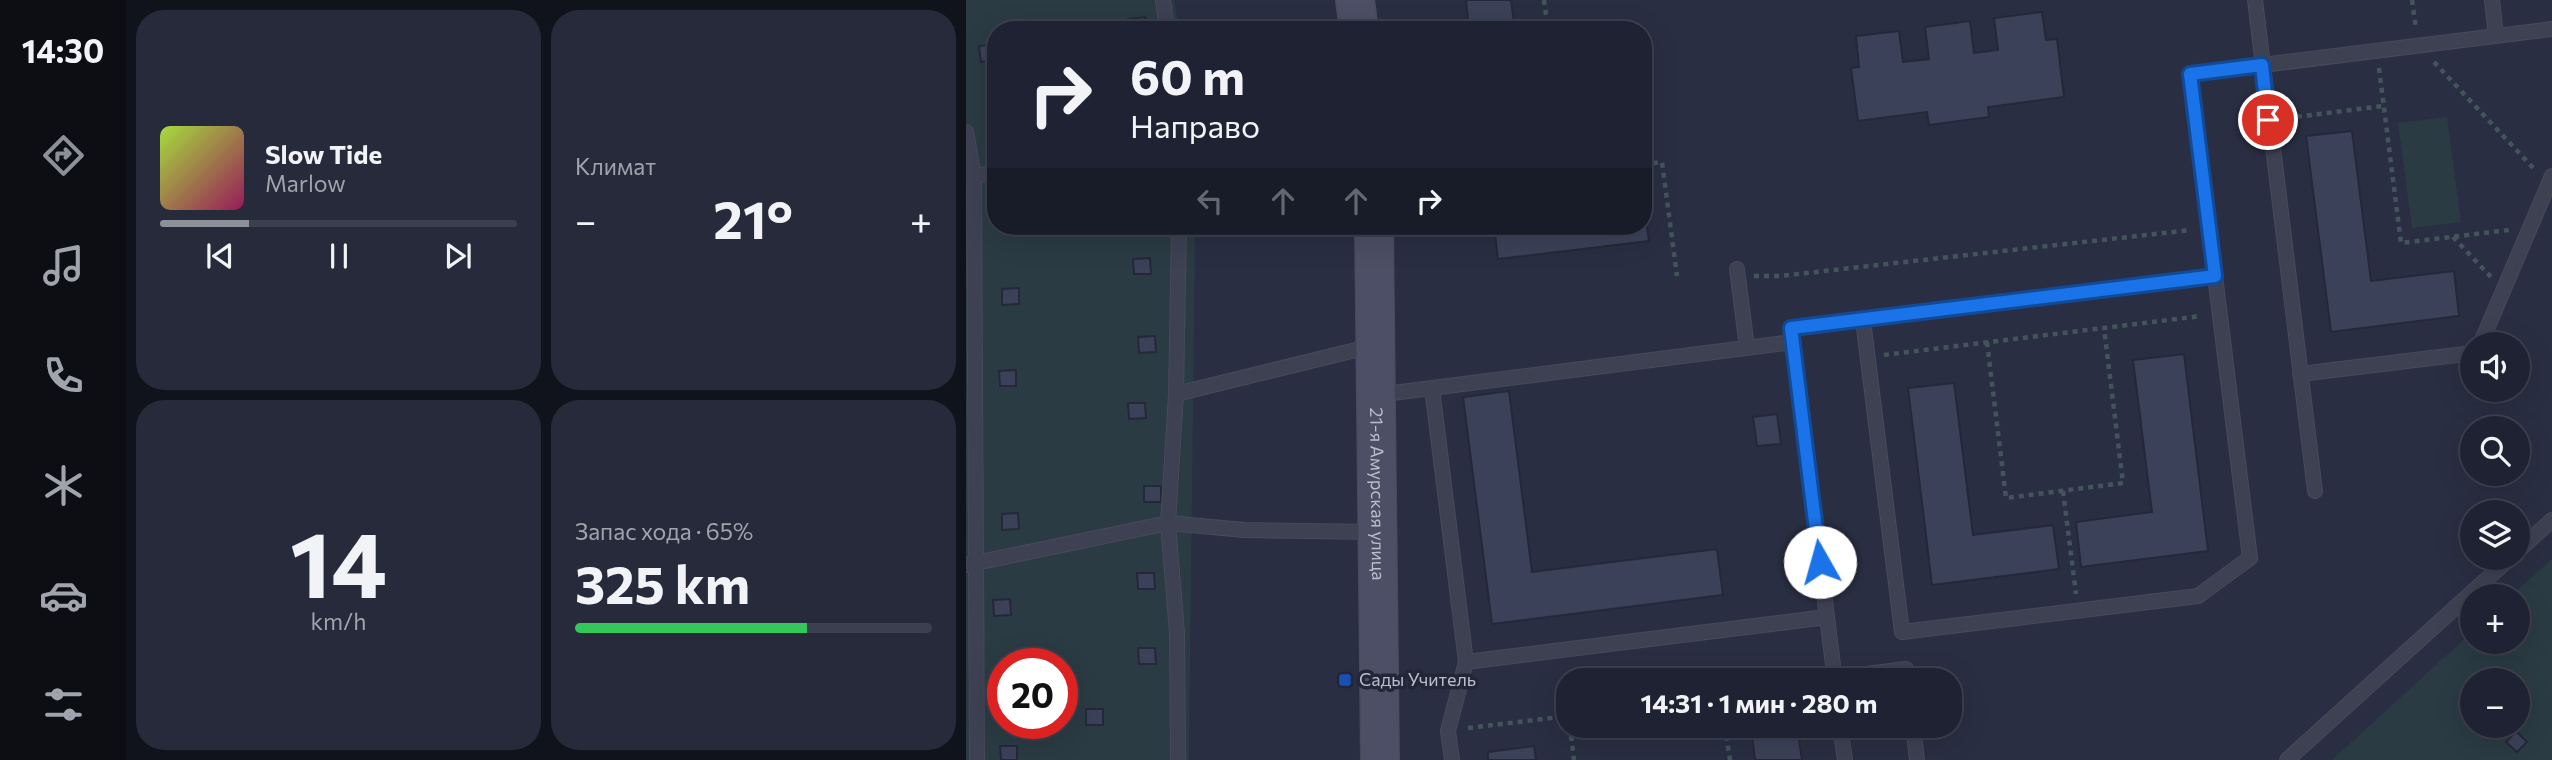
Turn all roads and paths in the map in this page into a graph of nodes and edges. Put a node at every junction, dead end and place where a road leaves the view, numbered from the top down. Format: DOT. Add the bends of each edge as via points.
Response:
graph roads {
  1 [pos="1163,0"];
  2 [pos="1355,0"];
  3 [pos="1544,0"];
  4 [pos="2255,0"];
  5 [pos="2412,0"];
  6 [pos="2492,0"];
  7 [pos="1166,21"];
  8 [pos="1358,21"];
  9 [pos="1547,21"];
  10 [pos="2552,29"];
  11 [pos="2496,36"];
  12 [pos="2418,46"];
  13 [pos="2376,51"];
  14 [pos="2262,65"];
  15 [pos="2383,106"];
  16 [pos="2268,120"];
  17 [pos="966,132"];
  18 [pos="1652,163"];
  19 [pos="970,178"];
  20 [pos="2550,180"];
  21 [pos="2530,227"];
  22 [pos="2209,228"];
  23 [pos="1179,235"];
  24 [pos="1374,235"];
  25 [pos="2453,237"];
  26 [pos="1737,269"];
  27 [pos="1676,276"];
  28 [pos="2215,276"];
  29 [pos="2503,290"];
  30 [pos="2220,313"];
  31 [pos="1863,320"];
  32 [pos="2104,328"];
  33 [pos="2485,332"];
  34 [pos="1793,342"];
  35 [pos="1987,342"];
  36 [pos="1377,345"];
  37 [pos="1747,348"];
  38 [pos="2460,355"];
  39 [pos="1867,357"];
  40 [pos="2300,374"];
  41 [pos="1432,388"];
  42 [pos="1176,394"];
  43 [pos="1377,395"];
  44 [pos="2063,491"];
  45 [pos="2315,491"];
  46 [pos="2552,520"];
  47 [pos="1168,523"];
  48 [pos="1379,532"];
  49 [pos="2530,540"];
  50 [pos="971,564"];
  51 [pos="2497,570"];
  52 [pos="2078,611"];
  53 [pos="1827,617"];
  54 [pos="1466,662"];
  55 [pos="1834,668"];
  56 [pos="1556,717"];
  57 [pos="1448,730"];
  58 [pos="1571,738"];
  59 [pos="1727,738"];
  60 [pos="1841,738"];
  61 [pos="1914,738"];
  62 [pos="977,760"];
  63 [pos="1178,760"];
  64 [pos="1380,760"];
  65 [pos="1452,760"];
  66 [pos="1574,760"];
  67 [pos="1730,760"];
  68 [pos="1844,760"];
  69 [pos="1917,760"];
  70 [pos="2287,760"];
  1 -- 7 [label="lane"];
  2 -- 8 [label="main road"];
  3 -- 9 [label="path"];
  4 -- 14 [label="lane"];
  5 -- 12 [label="path"];
  6 -- 11 [label="lane"];
  10 -- 11 [label="lane"];
  11 -- 12 [label="lane"];
  12 -- 13 [label="lane"];
  12 -- 20 [label="path"];
  13 -- 14 [label="lane"];
  13 -- 15 [label="path"];
  14 -- 16 [label="lane"];
  14 -- 22 [label="lane" via="2190,74"];
  15 -- 16 [label="path"];
  15 -- 25 [label="path" via="2401,243"];
  16 -- 40 [label="lane"];
  17 -- 19 [label="lane"];
  18 -- 27 [label="path" via="1662,162"];
  19 -- 50 [label="lane"];
  20 -- 21 [label="lane"];
  21 -- 25 [label="path"];
  21 -- 29 [label="lane"];
  22 -- 26 [label="path" via="1780,276 1757,277"];
  22 -- 28 [label="lane"];
  23 -- 42 [label="lane"];
  24 -- 36 [label="main road, 21-я Амурская улица"];
  25 -- 29 [label="path"];
  26 -- 37 [label="lane"];
  28 -- 30 [label="lane"];
  28 -- 31 [label="lane"];
  29 -- 33 [label="lane"];
  30 -- 32 [label="path"];
  30 -- 52 [label="lane" via="2250,558 2198,596"];
  31 -- 34 [label="lane" via="1791,328"];
  31 -- 39 [label="lane"];
  32 -- 35 [label="path"];
  32 -- 44 [label="path" via="2123,483"];
  34 -- 37 [label="lane"];
  34 -- 53 [label="lane"];
  35 -- 39 [label="path"];
  35 -- 44 [label="path" via="2006,498"];
  36 -- 42 [label="lane"];
  36 -- 43 [label="main road, 21-я Амурская улица"];
  37 -- 41 [label="lane"];
  38 -- 40 [label="lane"];
  39 -- 52 [label="lane" via="1902,632"];
  40 -- 45 [label="lane"];
  41 -- 43 [label="lane"];
  41 -- 54 [label="lane"];
  42 -- 47 [label="lane"];
  43 -- 48 [label="main road, 21-я Амурская улица"];
  44 -- 52 [label="path"];
  46 -- 49 [label="lane"];
  47 -- 48 [label="lane" via="1244,530"];
  47 -- 50 [label="lane"];
  47 -- 63 [label="lane" via="1177,633"];
  48 -- 64 [label="main road, 21-я Амурская улица"];
  50 -- 62 [label="lane"];
  51 -- 70 [label="lane"];
  53 -- 54 [label="lane"];
  53 -- 55 [label="lane"];
  54 -- 57 [label="lane"];
  56 -- 57 [label="path"];
  57 -- 65 [label="lane"];
  58 -- 66 [label="path"];
  59 -- 67 [label="path"];
  60 -- 68 [label="lane"];
  61 -- 69 [label="lane"];
}
